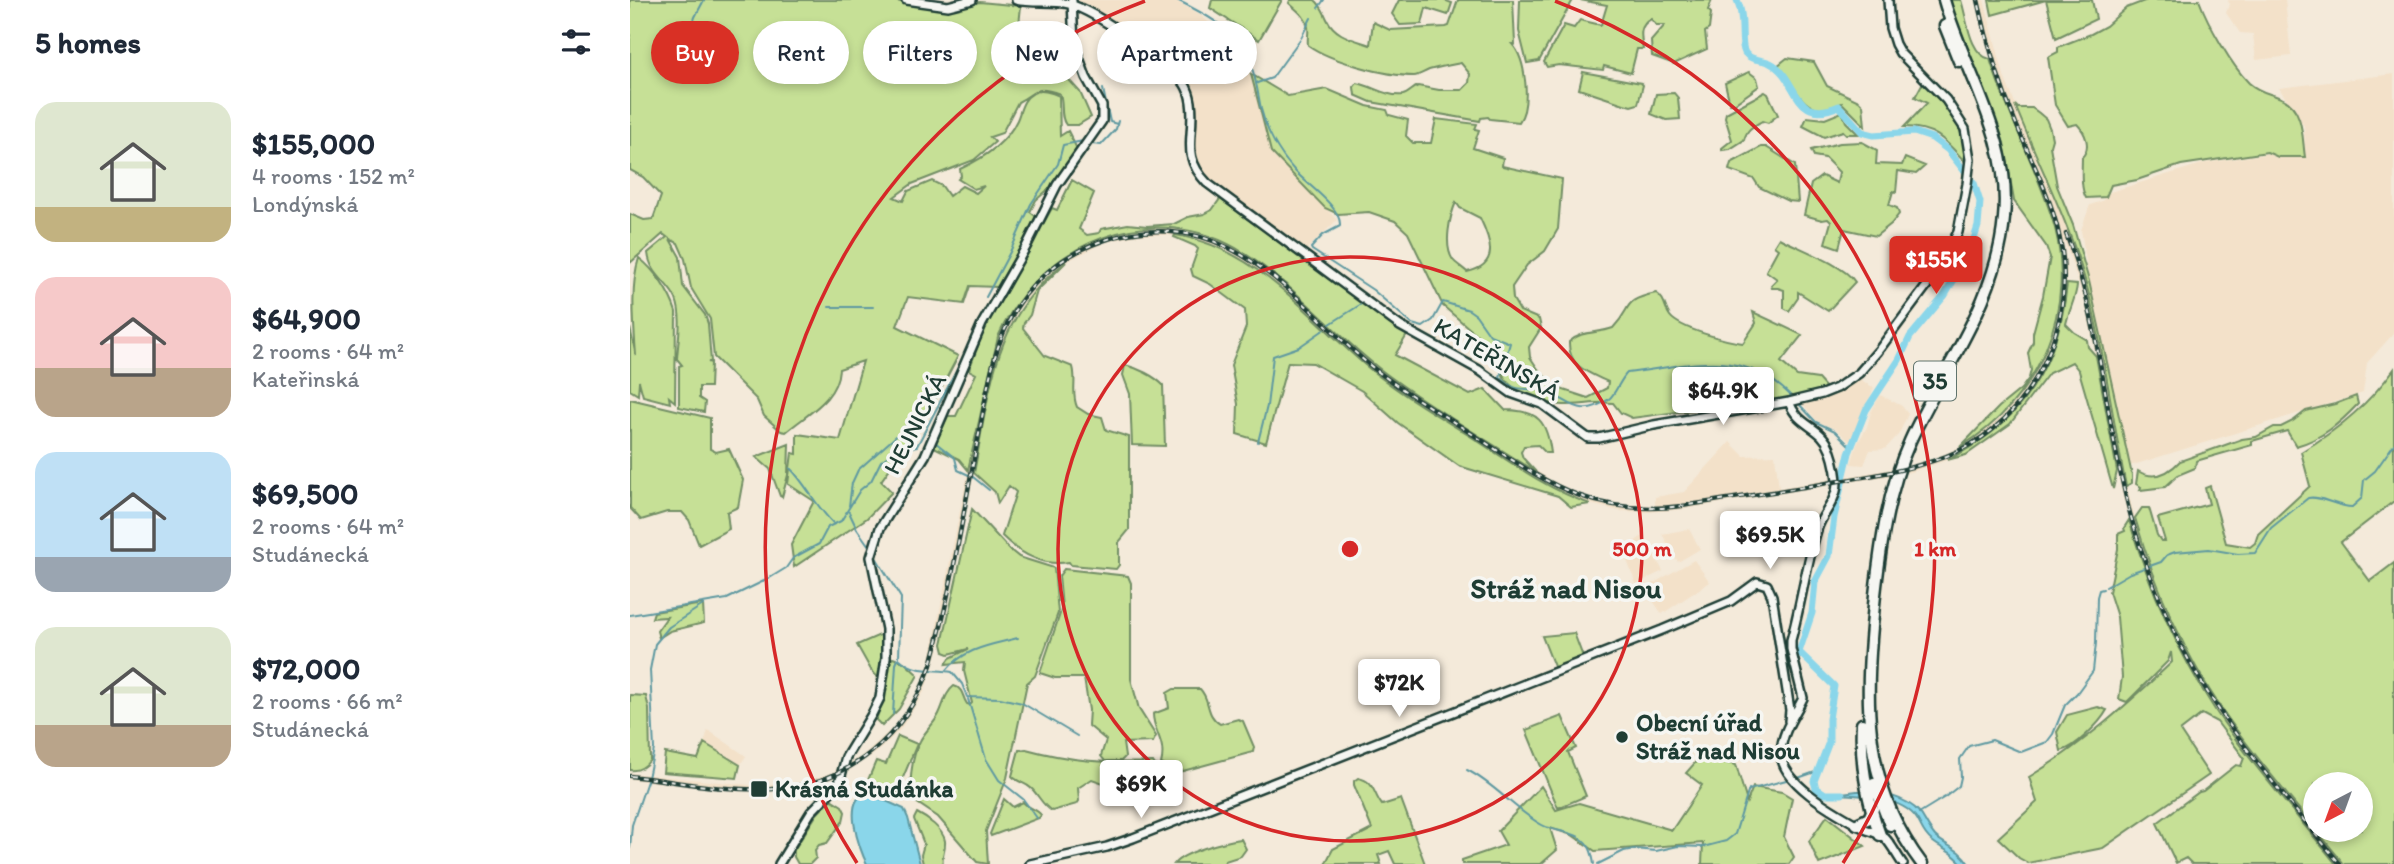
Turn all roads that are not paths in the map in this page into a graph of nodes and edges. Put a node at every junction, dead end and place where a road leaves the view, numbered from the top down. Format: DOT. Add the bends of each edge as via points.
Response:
graph roads {
  1 [pos="906,0"];
  2 [pos="972,0"];
  3 [pos="1016,0"];
  4 [pos="1888,0"];
  5 [pos="1938,0"];
  6 [pos="1944,0"];
  7 [pos="1071,2"];
  8 [pos="1789,402"];
  9 [pos="1866,654"];
  10 [pos="1865,673"];
  11 [pos="1787,693"];
  12 [pos="1803,693"];
  13 [pos="1789,721"];
  14 [pos="1875,788"];
  15 [pos="1883,811"];
  16 [pos="1857,824"];
  17 [pos="1881,835"];
  18 [pos="779,864"];
  19 [pos="1030,864"];
  20 [pos="1903,864"];
  21 [pos="1915,864"];
  22 [pos="1922,864"];
  1 -- 2 [label="street" via="948,6"];
  3 -- 7 [label="street, KATEŘINSKÁ"];
  4 -- 8 [label="street, KATEŘINSKÁ" via="1890,28 1900,53 1937,89 1968,139 1969,168 1958,232 1944,261 1859,373 1837,388"];
  5 -- 9 [label="highway, 35" via="1990,139 1998,178 1997,230 1975,304 1909,429 1884,495 1873,551"];
  6 -- 9 [label="highway, 35" via="1996,135 2004,175 2004,217 1999,252 1984,298 1910,440 1893,489"];
  7 -- 8 [label="street, KATEŘINSKÁ" via="1122,32 1184,84 1192,106 1190,156 1207,183 1400,326 1511,393 1542,404 1585,436 1599,438"];
  7 -- 18 [label="street, HEJNICKÁ" via="1078,58 1102,106 1102,121 1057,186 982,324 925,456 880,528 871,557 886,629 880,698 846,757 839,783 810,812"];
  8 -- 12 [label="street" via="1794,415 1825,440 1837,488 1817,528 1791,640"];
  9 -- 10 [label="highway, 35"];
  10 -- 14 [label="highway, 35"];
  10 -- 14 [label="highway, 35" via="1861,749"];
  11 -- 12 [label="street"];
  11 -- 13 [label="street"];
  11 -- 19 [label="street" via="1770,592 1757,582 1735,599 1662,630 1133,838"];
  12 -- 13 [label="street"];
  13 -- 16 [label="street" via="1781,755 1791,779"];
  14 -- 15 [label="highway, 35"];
  14 -- 15 [label="highway"];
  15 -- 16 [label="highway"];
  15 -- 17 [label="highway"];
  15 -- 21 [label="highway, 35"];
  15 -- 22 [label="highway, 35"];
  16 -- 17 [label="street"];
  17 -- 20 [label="street"];
}
